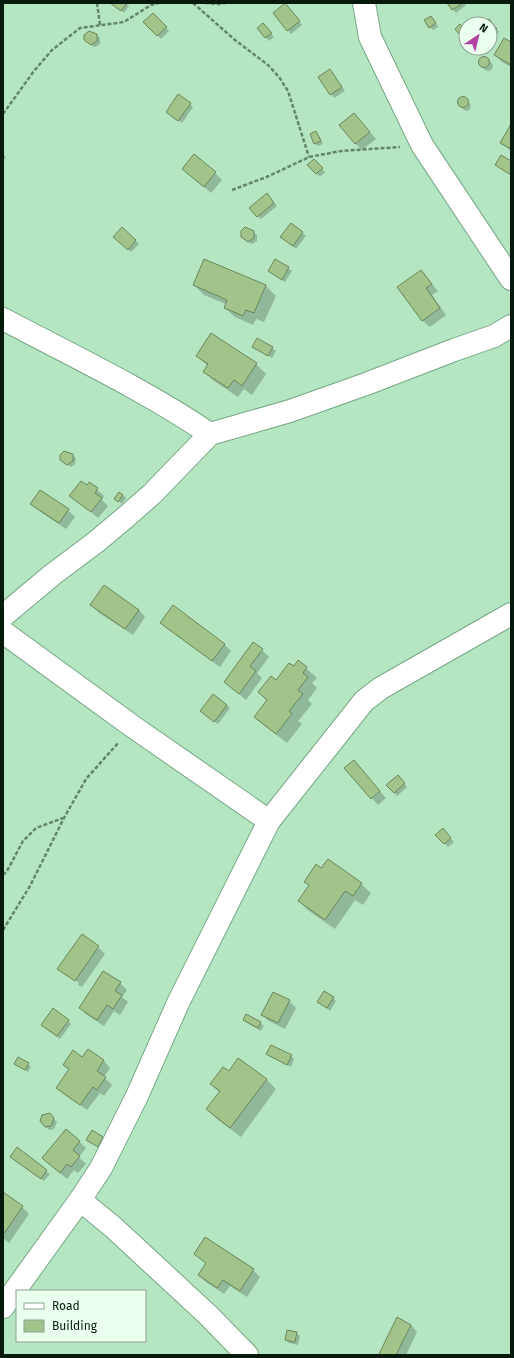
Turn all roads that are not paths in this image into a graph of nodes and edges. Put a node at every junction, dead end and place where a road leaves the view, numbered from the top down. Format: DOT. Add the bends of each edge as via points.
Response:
graph roads {
  1 [pos="364,3"];
  2 [pos="511,279"];
  3 [pos="3,319"];
  4 [pos="511,326"];
  5 [pos="210,434"];
  6 [pos="511,614"];
  7 [pos="3,616"];
  8 [pos="3,632"];
  9 [pos="269,821"];
  10 [pos="80,1200"];
  11 [pos="3,1307"];
  12 [pos="247,1355"];
  1 -- 2 [label="street" via="370,37 422,145"];
  3 -- 5 [label="street" via="122,382"];
  4 -- 5 [label="street" via="494,336 366,384 290,411"];
  5 -- 7 [label="street" via="127,516"];
  6 -- 9 [label="street" via="381,688 364,701"];
  8 -- 9 [label="street"];
  9 -- 10 [label="street" via="178,1003 102,1168"];
  10 -- 11 [label="street"];
  10 -- 12 [label="street" via="202,1309"];
}
